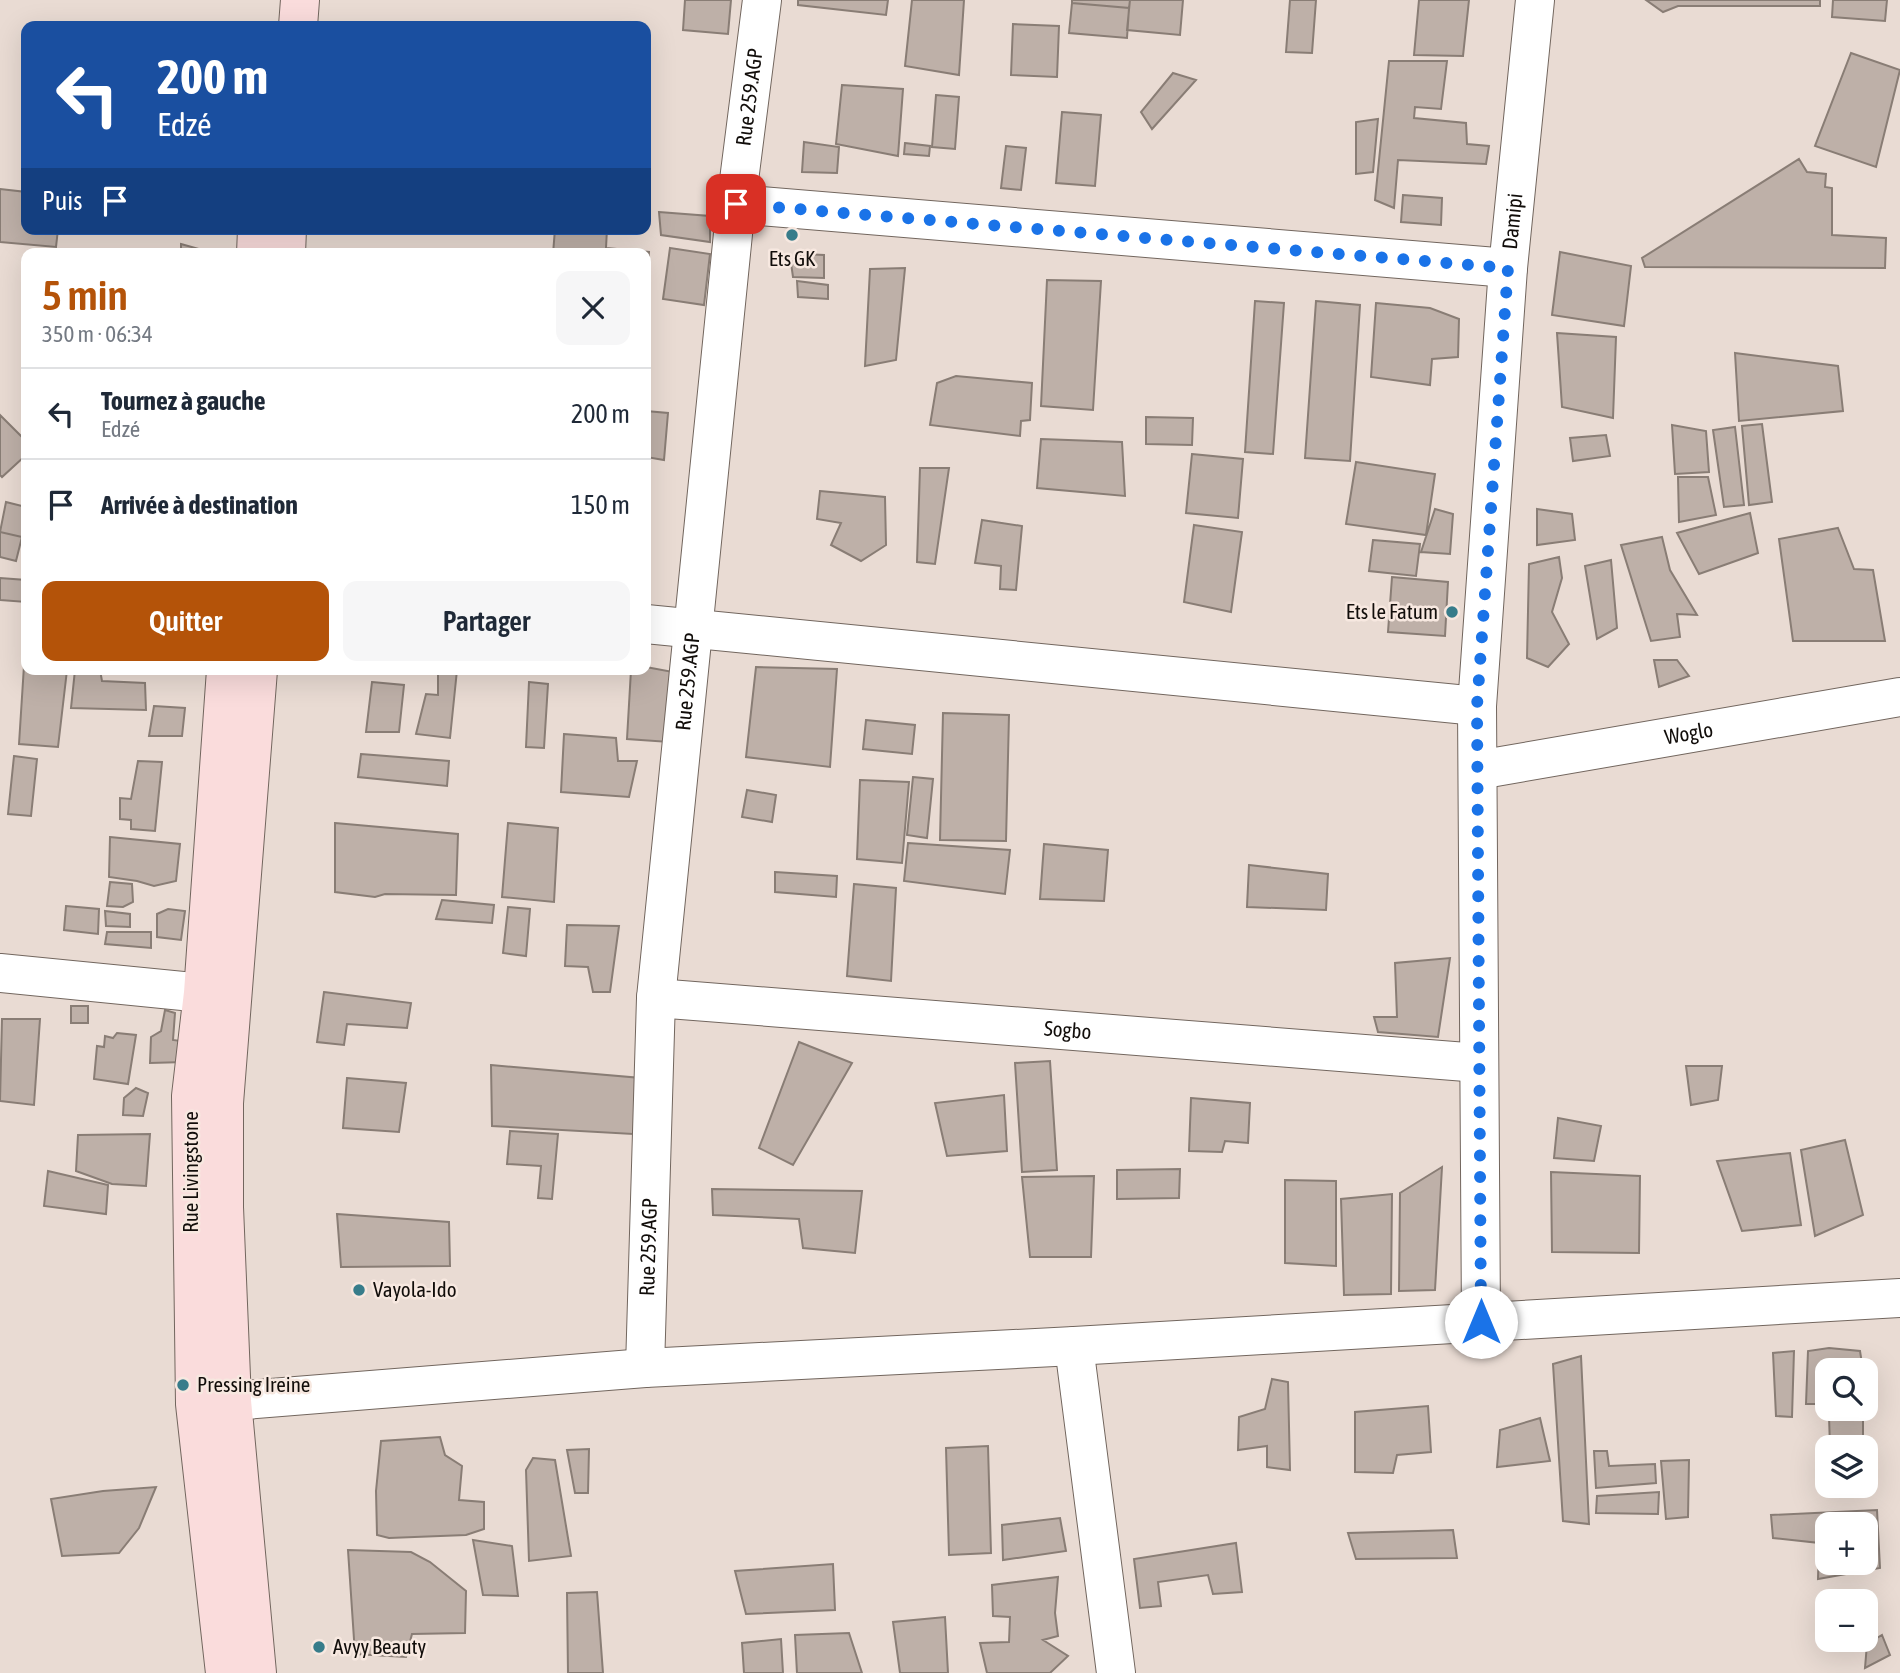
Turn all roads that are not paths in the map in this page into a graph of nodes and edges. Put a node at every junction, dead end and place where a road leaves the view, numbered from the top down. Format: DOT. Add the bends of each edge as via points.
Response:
graph roads {
  1 [pos="273,0"];
  2 [pos="300,0"];
  3 [pos="762,0"];
  4 [pos="1535,0"];
  5 [pos="271,21"];
  6 [pos="298,21"];
  7 [pos="736,204"];
  8 [pos="1508,268"];
  9 [pos="651,625"];
  10 [pos="695,629"];
  11 [pos="226,675"];
  12 [pos="257,675"];
  13 [pos="1900,697"];
  14 [pos="1477,706"];
  15 [pos="1478,771"];
  16 [pos="0,973"];
  17 [pos="218,994"];
  18 [pos="656,998"];
  19 [pos="1479,1063"];
  20 [pos="1900,1298"];
  21 [pos="1481,1322"];
  22 [pos="1074,1346"];
  23 [pos="645,1368"];
  24 [pos="232,1401"];
  25 [pos="225,1673"];
  26 [pos="257,1673"];
  27 [pos="1116,1673"];
  1 -- 5 [label="street"];
  2 -- 6 [label="street"];
  3 -- 7 [label="street, Rue 259.AGP"];
  4 -- 8 [label="street, Damipi"];
  7 -- 8 [label="street"];
  7 -- 10 [label="street, Rue 259.AGP"];
  8 -- 14 [label="street, Damipi"];
  9 -- 10 [label="street"];
  10 -- 14 [label="street"];
  10 -- 18 [label="street, Rue 259.AGP"];
  11 -- 17 [label="street, Rue Livingstone"];
  12 -- 17 [label="street, Rue Livingstone"];
  13 -- 15 [label="street, Woglo"];
  14 -- 15 [label="street, Damipi"];
  15 -- 19 [label="street, Damipi"];
  16 -- 17 [label="street"];
  17 -- 24 [label="street, Rue Livingstone"];
  17 -- 25 [label="street, Rue Livingstone" via="191,1096 195,1404"];
  18 -- 19 [label="street, Sogbo"];
  18 -- 23 [label="street, Rue 259.AGP"];
  19 -- 21 [label="street, Damipi"];
  20 -- 21 [label="street"];
  21 -- 22 [label="street"];
  22 -- 23 [label="street"];
  22 -- 27 [label="street"];
  23 -- 24 [label="street"];
  24 -- 26 [label="street, Rue Livingstone"];
}
